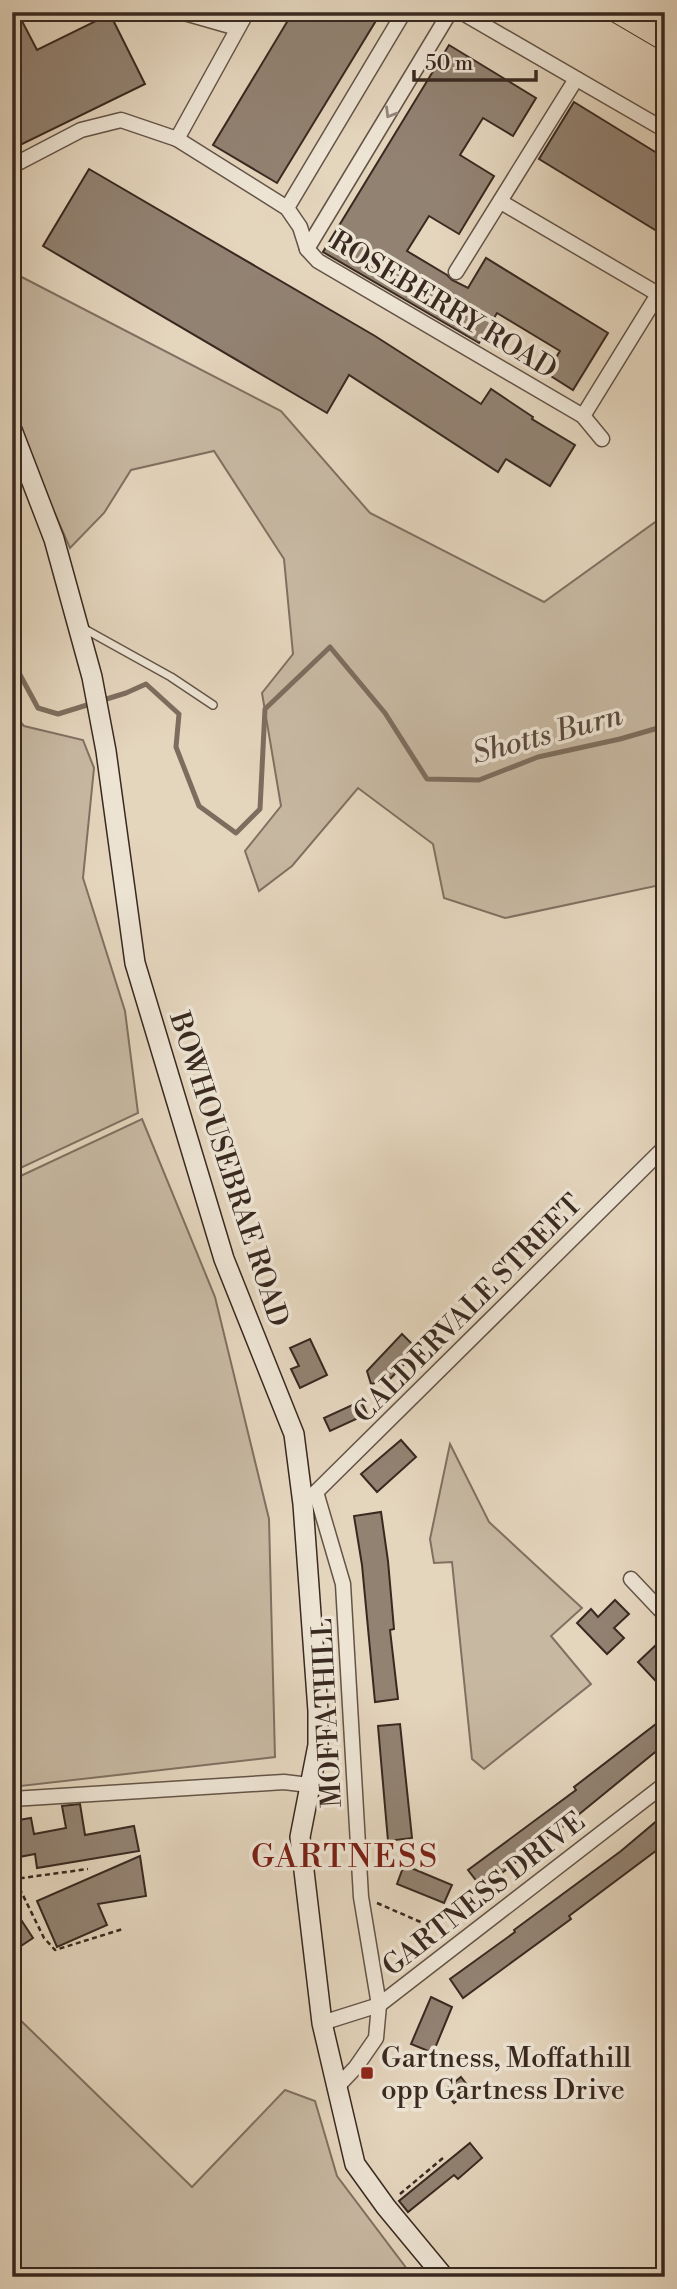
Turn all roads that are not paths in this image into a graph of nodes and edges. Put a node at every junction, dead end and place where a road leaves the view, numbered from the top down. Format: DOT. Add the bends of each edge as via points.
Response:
graph roads {
  1 [pos="181,12"];
  2 [pos="247,12"];
  3 [pos="404,12"];
  4 [pos="450,12"];
  5 [pos="461,12"];
  6 [pos="619,12"];
  7 [pos="237,28"];
  8 [pos="665,39"];
  9 [pos="576,79"];
  10 [pos="665,130"];
  11 [pos="177,139"];
  12 [pos="12,166"];
  13 [pos="501,202"];
  14 [pos="287,208"];
  15 [pos="307,249"];
  16 [pos="456,272"];
  17 [pos="663,292"];
  18 [pos="583,416"];
  19 [pos="12,430"];
  20 [pos="602,439"];
  21 [pos="78,625"];
  22 [pos="213,705"];
  23 [pos="665,1147"];
  24 [pos="310,1498"];
  25 [pos="631,1579"];
  26 [pos="665,1615"];
  27 [pos="665,1784"];
  28 [pos="309,1785"];
  29 [pos="12,1799"];
  30 [pos="379,2004"];
  31 [pos="322,2023"];
  32 [pos="337,2087"];
  33 [pos="444,2277"];
  1 -- 7 [label="street"];
  2 -- 7 [label="street"];
  3 -- 14 [label="street"];
  4 -- 15 [label="street, one-way"];
  5 -- 9 [label="street"];
  6 -- 8 [label="main road"];
  7 -- 11 [label="street"];
  9 -- 10 [label="street"];
  9 -- 13 [label="street"];
  11 -- 12 [label="street, ROSEBERRY ROAD" via="121,120 81,130"];
  11 -- 14 [label="street, ROSEBERRY ROAD"];
  13 -- 16 [label="street"];
  13 -- 17 [label="street"];
  14 -- 15 [label="street, ROSEBERRY ROAD"];
  15 -- 18 [label="street, ROSEBERRY ROAD" via="318,261"];
  17 -- 18 [label="street"];
  18 -- 20 [label="street, ROSEBERRY ROAD"];
  19 -- 21 [label="street, BOWHOUSEBRAE ROAD" via="54,539"];
  21 -- 22 [label="lane"];
  21 -- 24 [label="street, BOWHOUSEBRAE ROAD" via="106,751 135,963 224,1259 294,1434"];
  23 -- 24 [label="street, CALDERVALE STREET"];
  24 -- 28 [label="street, BOWHOUSEBRAE ROAD" via="318,1745"];
  24 -- 30 [label="street, MOFFATHILL" via="342,1584 361,1897"];
  25 -- 26 [label="street"];
  27 -- 30 [label="street, GARTNESS DRIVE"];
  28 -- 29 [label="street" via="284,1782"];
  28 -- 31 [label="street, BOWHOUSEBRAE ROAD" via="300,1837"];
  30 -- 31 [label="street, GARTNESS DRIVE"];
  30 -- 32 [label="street, MOFFATHILL" via="376,2038"];
  31 -- 32 [label="street, BOWHOUSEBRAE ROAD"];
  32 -- 33 [label="street, BOWHOUSEBRAE ROAD" via="355,2164"];
}
